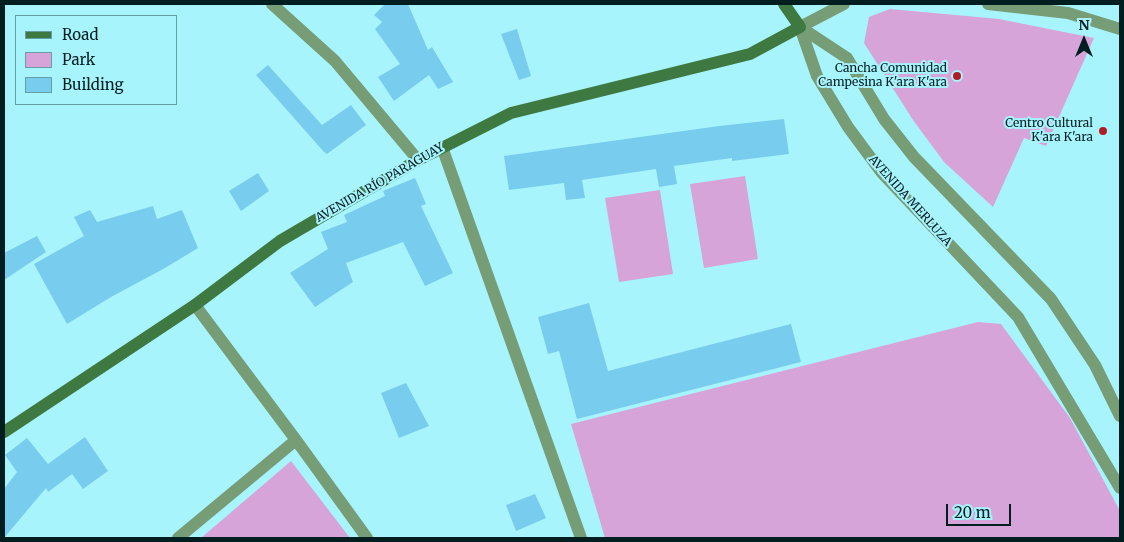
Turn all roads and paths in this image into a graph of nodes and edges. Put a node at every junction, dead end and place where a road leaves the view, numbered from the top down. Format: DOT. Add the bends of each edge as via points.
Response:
graph roads {
  1 [pos="272,4"];
  2 [pos="784,4"];
  3 [pos="844,4"];
  4 [pos="988,4"];
  5 [pos="800,27"];
  6 [pos="1120,29"];
  7 [pos="442,147"];
  8 [pos="418,160"];
  9 [pos="195,305"];
  10 [pos="1120,416"];
  11 [pos="4,432"];
  12 [pos="296,440"];
  13 [pos="1120,488"];
  14 [pos="178,538"];
  15 [pos="367,538"];
  16 [pos="581,538"];
  1 -- 8 [label="street" via="335,60"];
  2 -- 5 [label="main road"];
  3 -- 5 [label="street"];
  4 -- 6 [label="street" via="1068,13"];
  5 -- 7 [label="main road, AVENIDA RÍO PARAGUAY" via="750,54 512,114"];
  5 -- 10 [label="street" via="847,58 884,119 914,157 1050,299 1095,365"];
  5 -- 13 [label="street, AVENIDA MERLUZA" via="817,76 848,126 882,173 1018,317"];
  7 -- 8 [label="main road, AVENIDA RÍO PARAGUAY"];
  7 -- 16 [label="street"];
  8 -- 9 [label="main road, AVENIDA RÍO PARAGUAY" via="280,241"];
  9 -- 11 [label="main road, AVENIDA RÍO PARAGUAY"];
  9 -- 12 [label="street"];
  12 -- 14 [label="street"];
  12 -- 15 [label="street"];
}
